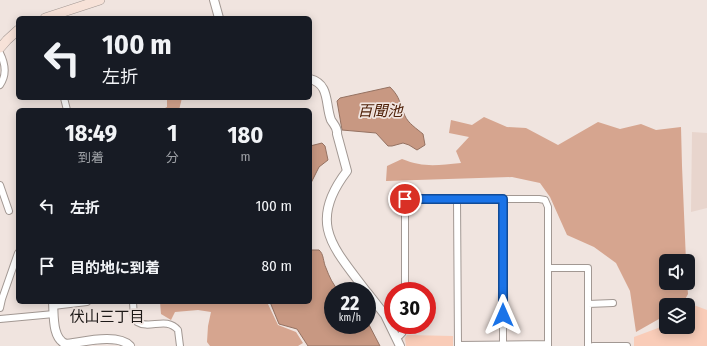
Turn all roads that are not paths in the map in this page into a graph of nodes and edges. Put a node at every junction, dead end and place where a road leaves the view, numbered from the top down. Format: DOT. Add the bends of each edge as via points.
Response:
graph roads {
  1 [pos="100,0"];
  2 [pos="214,0"];
  3 [pos="52,16"];
  4 [pos="218,16"];
  5 [pos="16,32"];
  6 [pos="0,48"];
  7 [pos="0,53"];
  8 [pos="312,79"];
  9 [pos="0,85"];
  10 [pos="0,185"];
  11 [pos="457,199"];
  12 [pos="503,199"];
  13 [pos="8,211"];
  14 [pos="16,257"];
  15 [pos="548,268"];
  16 [pos="360,282"];
  17 [pos="405,282"];
  18 [pos="3,288"];
  19 [pos="376,303"];
  20 [pos="613,303"];
  21 [pos="73,304"];
  22 [pos="133,304"];
  23 [pos="588,304"];
  24 [pos="53,307"];
  25 [pos="0,308"];
  26 [pos="0,319"];
  27 [pos="402,334"];
  28 [pos="396,338"];
  29 [pos="61,344"];
  30 [pos="458,345"];
  31 [pos="503,345"];
  32 [pos="548,345"];
  33 [pos="130,346"];
  34 [pos="180,346"];
  35 [pos="400,346"];
  36 [pos="588,346"];
  37 [pos="593,346"];
  38 [pos="627,346"];
  1 -- 3 [label="main road"];
  2 -- 4 [label="street"];
  5 -- 6 [label="main road"];
  7 -- 9 [label="street" via="5,73"];
  8 -- 16 [label="street" via="325,91 347,171 332,193 327,208 329,236 334,248"];
  10 -- 13 [label="street"];
  11 -- 12 [label="street"];
  11 -- 17 [label="street" via="405,199"];
  11 -- 30 [label="street"];
  12 -- 15 [label="street" via="545,200 548,207"];
  12 -- 31 [label="street"];
  14 -- 18 [label="street"];
  15 -- 23 [label="street" via="588,268"];
  15 -- 32 [label="street"];
  18 -- 25 [label="street"];
  19 -- 28 [label="street"];
  20 -- 23 [label="street"];
  21 -- 24 [label="street"];
  22 -- 34 [label="street" via="137,322 171,324 178,330"];
  23 -- 36 [label="street"];
  24 -- 26 [label="street"];
  24 -- 29 [label="street"];
  27 -- 28 [label="street"];
  28 -- 35 [label="street"];
  29 -- 33 [label="street" via="118,339"];
  30 -- 31 [label="street"];
  31 -- 32 [label="street"];
  37 -- 38 [label="street"];
}
